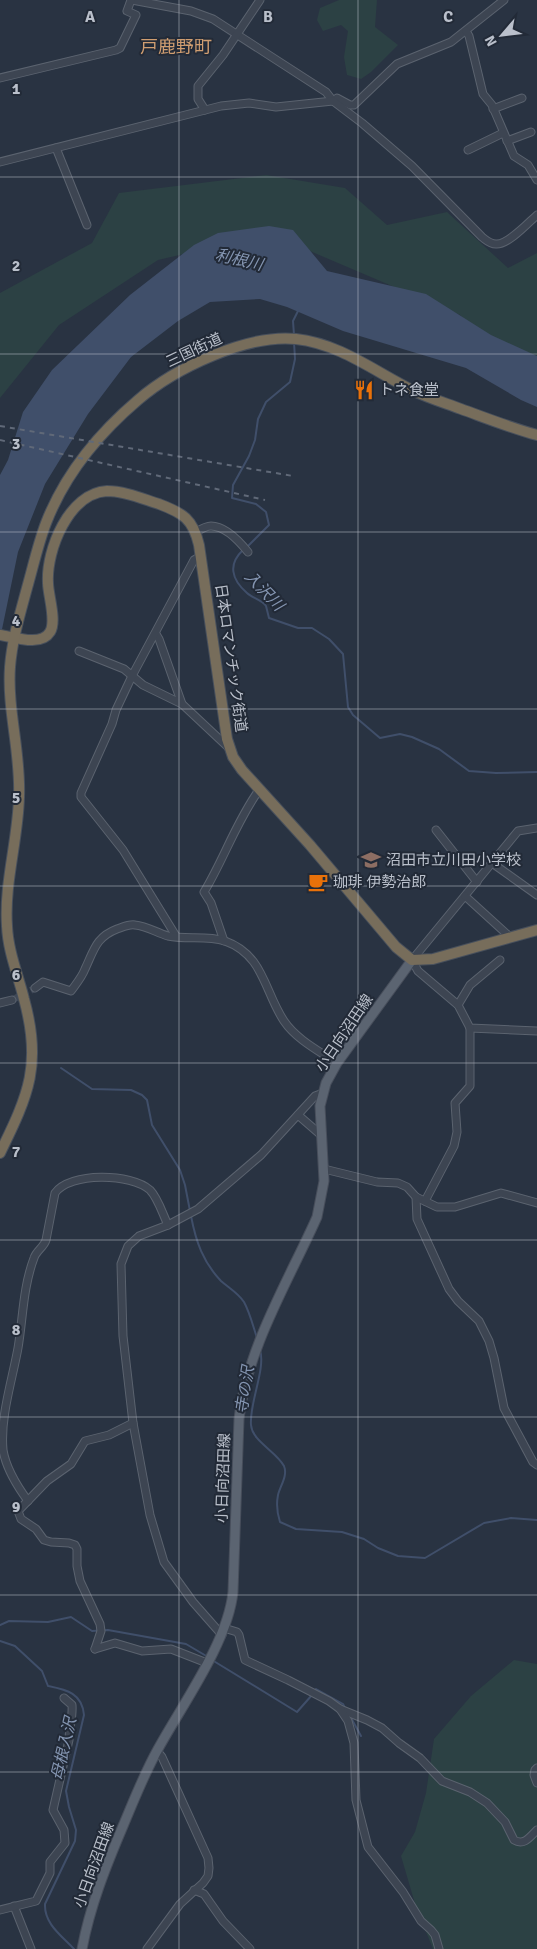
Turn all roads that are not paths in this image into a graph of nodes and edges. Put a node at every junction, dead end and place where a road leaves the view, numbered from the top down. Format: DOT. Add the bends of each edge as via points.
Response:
graph roads {
  1 [pos="132,0"];
  2 [pos="260,0"];
  3 [pos="504,0"];
  4 [pos="466,31"];
  5 [pos="236,34"];
  6 [pos="0,78"];
  7 [pos="522,98"];
  8 [pos="333,101"];
  9 [pos="493,109"];
  10 [pos="204,110"];
  11 [pos="503,132"];
  12 [pos="531,132"];
  13 [pos="507,141"];
  14 [pos="56,148"];
  15 [pos="468,150"];
  16 [pos="0,162"];
  17 [pos="534,168"];
  18 [pos="537,180"];
  19 [pos="537,214"];
  20 [pos="88,225"];
  21 [pos="537,435"];
  22 [pos="196,532"];
  23 [pos="248,552"];
  24 [pos="201,556"];
  25 [pos="0,634"];
  26 [pos="156,634"];
  27 [pos="14,638"];
  28 [pos="79,651"];
  29 [pos="132,676"];
  30 [pos="182,704"];
  31 [pos="231,749"];
  32 [pos="258,790"];
  33 [pos="537,828"];
  34 [pos="436,830"];
  35 [pos="492,863"];
  36 [pos="477,882"];
  37 [pos="537,895"];
  38 [pos="466,896"];
  39 [pos="3,928"];
  40 [pos="537,930"];
  41 [pos="176,936"];
  42 [pos="510,937"];
  43 [pos="224,941"];
  44 [pos="412,960"];
  45 [pos="500,960"];
  46 [pos="35,988"];
  47 [pos="12,1000"];
  48 [pos="0,1003"];
  49 [pos="458,1005"];
  50 [pos="470,1028"];
  51 [pos="537,1031"];
  52 [pos="337,1063"];
  53 [pos="322,1093"];
  54 [pos="298,1115"];
  55 [pos="321,1135"];
  56 [pos="0,1152"];
  57 [pos="324,1169"];
  58 [pos="416,1197"];
  59 [pos="425,1201"];
  60 [pos="537,1202"];
  61 [pos="168,1225"];
  62 [pos="133,1423"];
  63 [pos="537,1465"];
  64 [pos="28,1501"];
  65 [pos="223,1632"];
  66 [pos="207,1663"];
  67 [pos="64,1698"];
  68 [pos="340,1709"];
  69 [pos="157,1751"];
  70 [pos="537,1768"];
  71 [pos="537,1783"];
  72 [pos="537,1830"];
  73 [pos="194,1890"];
  74 [pos="14,1906"];
  75 [pos="0,1910"];
  76 [pos="31,1949"];
  77 [pos="82,1949"];
  78 [pos="147,1949"];
  79 [pos="250,1949"];
  80 [pos="439,1949"];
  1 -- 5 [label="street" via="191,11"];
  1 -- 6 [label="street" via="128,11 136,15 120,48"];
  2 -- 5 [label="street"];
  3 -- 4 [label="street"];
  4 -- 8 [label="street" via="452,42 397,64 354,105 337,98"];
  4 -- 9 [label="street" via="483,94"];
  5 -- 8 [label="street" via="326,92"];
  5 -- 10 [label="street" via="198,86 198,99"];
  7 -- 9 [label="street"];
  8 -- 10 [label="street" via="276,106 239,103"];
  8 -- 19 [label="street" via="412,166 490,243 510,239"];
  9 -- 11 [label="street"];
  10 -- 14 [label="street"];
  11 -- 13 [label="street"];
  11 -- 15 [label="street"];
  12 -- 13 [label="street"];
  13 -- 17 [label="street" via="514,156"];
  14 -- 16 [label="street"];
  14 -- 20 [label="street"];
  17 -- 18 [label="street"];
  21 -- 27 [label="highway, 三国街道" via="436,400 324,344 297,339 248,343 180,372 148,391 102,434 77,464 51,510"];
  22 -- 23 [label="street" via="213,526 231,536"];
  22 -- 24 [label="highway, 日本ロマンチック街道"];
  22 -- 27 [label="highway, 日本ロマンチック街道" via="180,512 128,494 106,491 85,498 62,526 53,547 48,574 52,630 36,640"];
  24 -- 26 [label="street" via="194,560"];
  24 -- 31 [label="highway, 日本ロマンチック街道" via="224,727"];
  25 -- 27 [label="highway"];
  26 -- 29 [label="street"];
  26 -- 30 [label="street"];
  27 -- 39 [label="highway, 三国街道" via="10,684 19,794"];
  28 -- 29 [label="street" via="124,669"];
  29 -- 30 [label="street"];
  29 -- 41 [label="street" via="81,797 123,850"];
  30 -- 31 [label="street"];
  31 -- 32 [label="highway, 日本ロマンチック街道" via="237,764"];
  32 -- 43 [label="street" via="204,892"];
  32 -- 44 [label="highway, 日本ロマンチック街道" via="310,845 380,929"];
  33 -- 35 [label="street" via="518,831"];
  34 -- 36 [label="street"];
  35 -- 36 [label="street"];
  35 -- 37 [label="street"];
  36 -- 38 [label="street"];
  38 -- 42 [label="street"];
  38 -- 44 [label="street"];
  39 -- 56 [label="highway, 三国街道" via="30,1023 33,1051 25,1098"];
  40 -- 42 [label="highway"];
  41 -- 43 [label="street"];
  41 -- 46 [label="street" via="135,925 124,926 107,933 95,945 85,970 71,991 43,982"];
  42 -- 44 [label="highway" via="433,959"];
  43 -- 52 [label="street" via="251,957 284,1021 294,1033"];
  44 -- 49 [label="street" via="418,971"];
  44 -- 52 [label="main road, 小日向沼田線"];
  45 -- 49 [label="street" via="470,985"];
  47 -- 48 [label="street"];
  49 -- 50 [label="street"];
  50 -- 51 [label="street"];
  50 -- 59 [label="street" via="470,1086 455,1102 457,1132 454,1146"];
  52 -- 53 [label="main road, 小日向沼田線"];
  53 -- 54 [label="street"];
  53 -- 55 [label="main road, 小日向沼田線"];
  54 -- 55 [label="street"];
  54 -- 61 [label="street" via="261,1155 198,1209"];
  55 -- 57 [label="main road, 小日向沼田線"];
  57 -- 58 [label="street" via="377,1182 398,1182"];
  57 -- 65 [label="main road, 小日向沼田線" via="317,1217 256,1347 246,1376 239,1419 233,1592"];
  58 -- 59 [label="street"];
  58 -- 63 [label="street" via="417,1219 428,1245 449,1289 478,1321 489,1341 504,1408"];
  59 -- 60 [label="street" via="437,1207 455,1207 501,1193"];
  61 -- 62 [label="street" via="139,1236 128,1246 121,1264 122,1327"];
  61 -- 64 [label="street" via="151,1191 128,1179 95,1177 70,1182 55,1192 46,1240 34,1256 24,1301 2,1435 7,1465"];
  62 -- 64 [label="street" via="85,1441 71,1464 47,1480"];
  62 -- 65 [label="street" via="150,1514 164,1562 192,1602"];
  64 -- 66 [label="street" via="18,1511 21,1518 44,1540 69,1543 77,1549 80,1581 100,1624 95,1649 115,1643 142,1651 172,1649"];
  65 -- 66 [label="main road, 小日向沼田線"];
  65 -- 68 [label="street" via="240,1635 245,1660"];
  66 -- 69 [label="main road, 小日向沼田線"];
  67 -- 74 [label="street" via="72,1705 72,1714 53,1810 64,1830 65,1843 50,1862 50,1873 36,1901"];
  68 -- 72 [label="street" via="382,1728 420,1758 442,1781 487,1803 518,1842 528,1839"];
  68 -- 80 [label="street" via="348,1721 354,1743 356,1800 368,1847 421,1921 435,1935"];
  69 -- 73 [label="street" via="208,1858 208,1876"];
  69 -- 77 [label="main road, 小日向沼田線" via="95,1898"];
  70 -- 71 [label="street" via="534,1775"];
  73 -- 78 [label="street"];
  73 -- 79 [label="street" via="204,1894 223,1921"];
  74 -- 75 [label="street"];
  74 -- 76 [label="street"];
}
